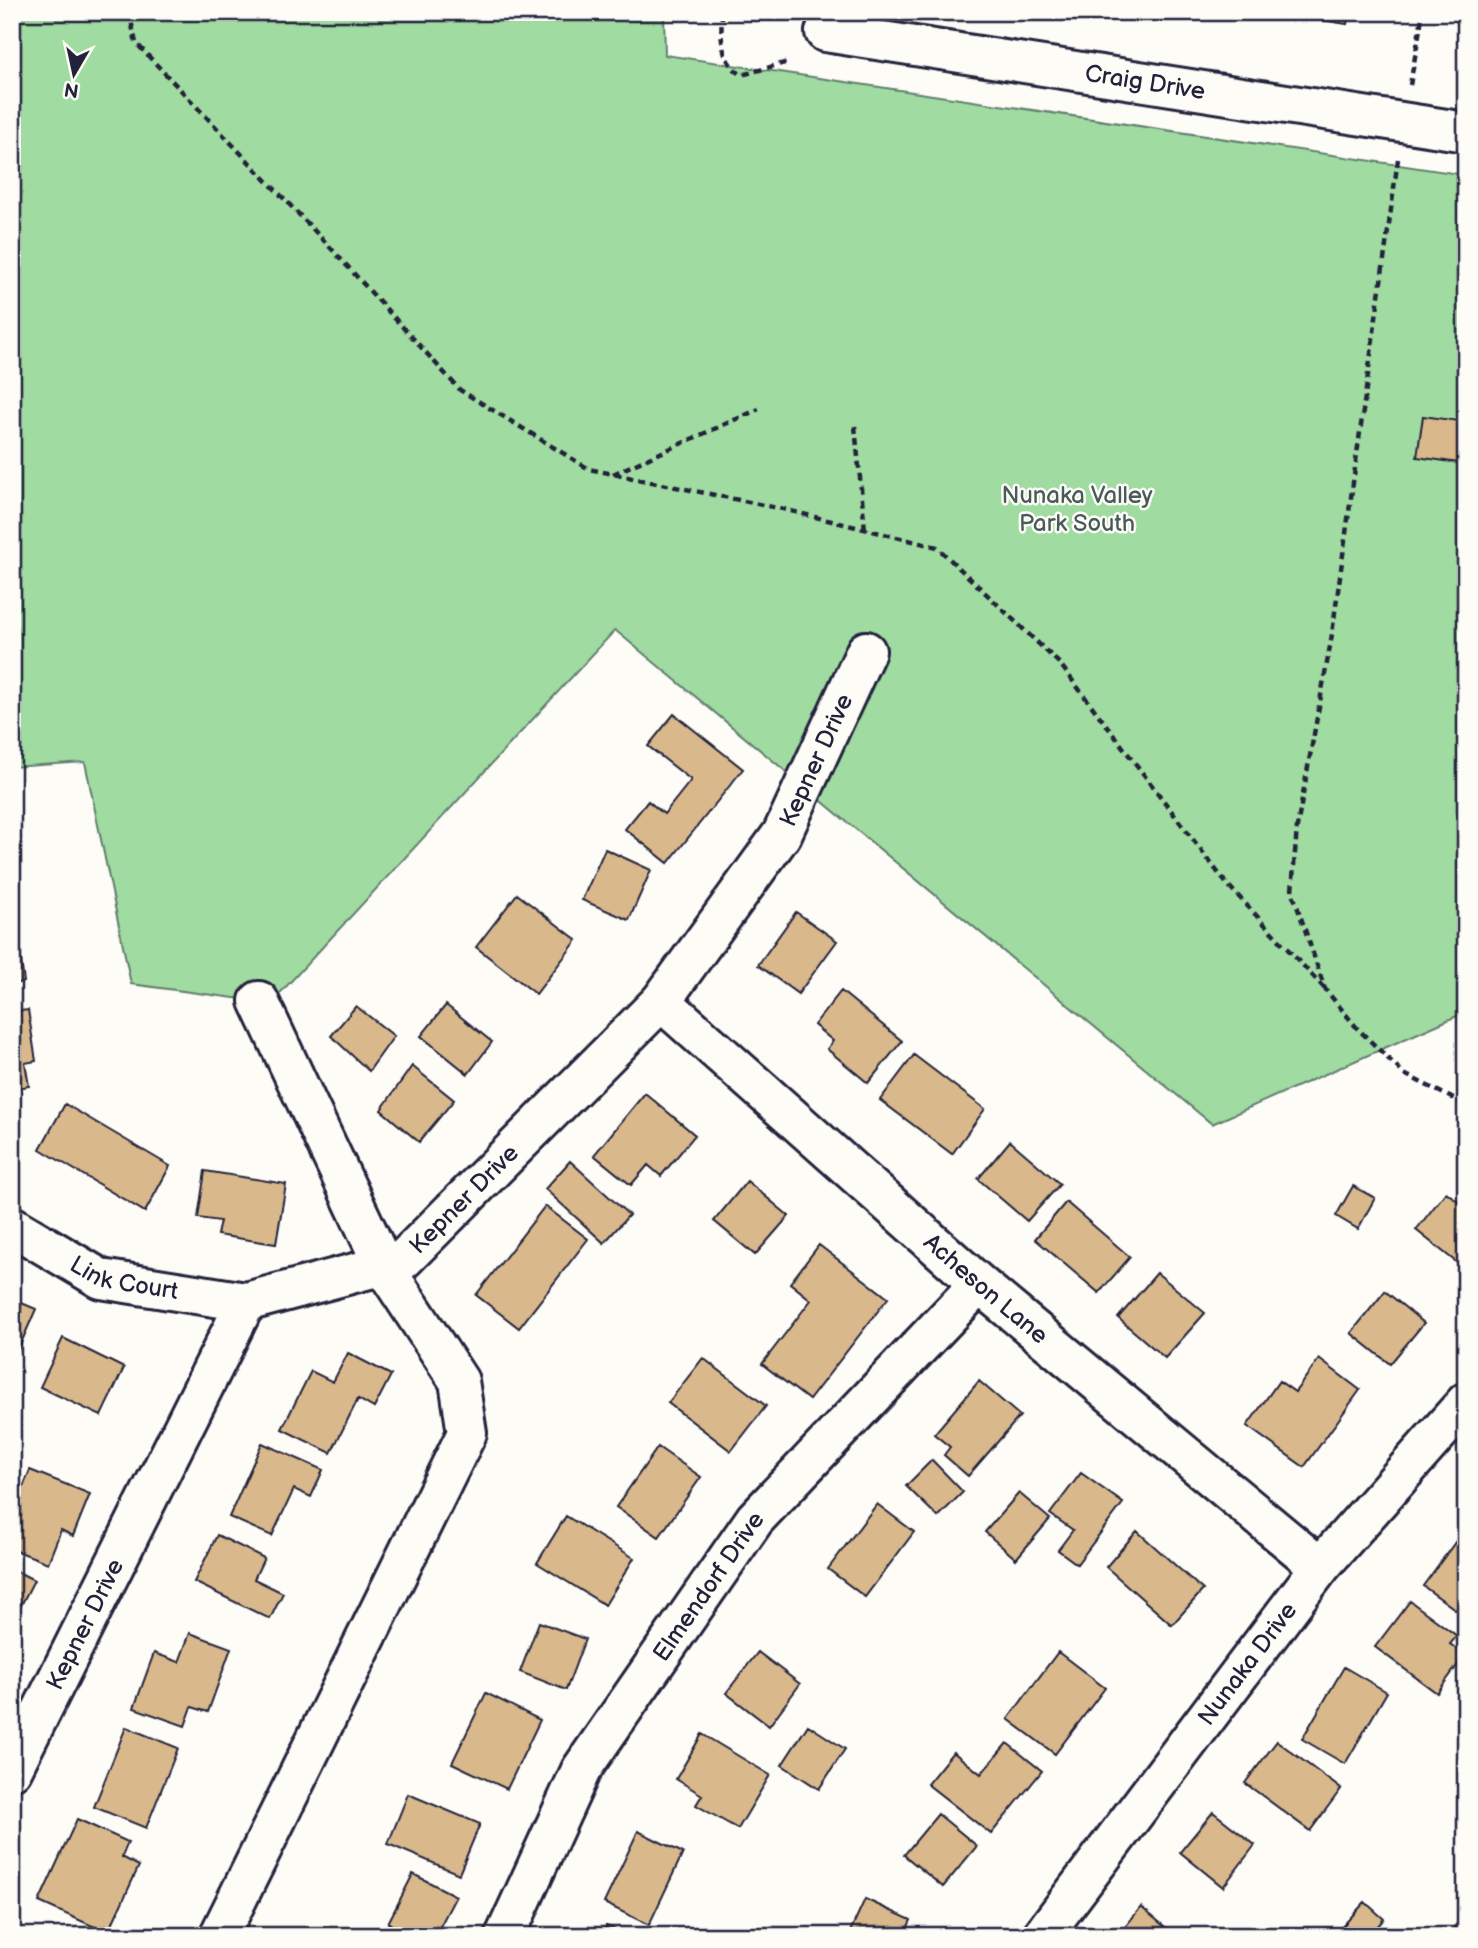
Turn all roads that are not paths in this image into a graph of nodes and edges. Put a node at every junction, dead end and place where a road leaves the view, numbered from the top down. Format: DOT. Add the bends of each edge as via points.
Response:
graph roads {
  1 [pos="825,32"];
  2 [pos="1466,132"];
  3 [pos="866,651"];
  4 [pos="258,1001"];
  5 [pos="661,1001"];
  6 [pos="12,1226"];
  7 [pos="384,1267"];
  8 [pos="979,1284"];
  9 [pos="246,1303"];
  10 [pos="1466,1402"];
  11 [pos="1320,1567"];
  12 [pos="12,1770"];
  13 [pos="219,1936"];
  14 [pos="505,1936"];
  15 [pos="1042,1936"];
  1 -- 2 [label="street, Craig Drive"];
  3 -- 5 [label="street, Kepner Drive" via="782,834"];
  4 -- 7 [label="street"];
  5 -- 7 [label="street, Kepner Drive" via="403,1260"];
  5 -- 8 [label="street, Acheson Lane"];
  6 -- 9 [label="street, Link Court" via="101,1279"];
  7 -- 9 [label="street, Kepner Drive"];
  7 -- 13 [label="street" via="459,1381 467,1433"];
  8 -- 11 [label="street, Acheson Lane"];
  8 -- 14 [label="street, Elmendorf Drive" via="755,1518 581,1770"];
  9 -- 12 [label="street, Kepner Drive"];
  10 -- 11 [label="street, Nunaka Drive"];
  11 -- 15 [label="street, Nunaka Drive"];
}
